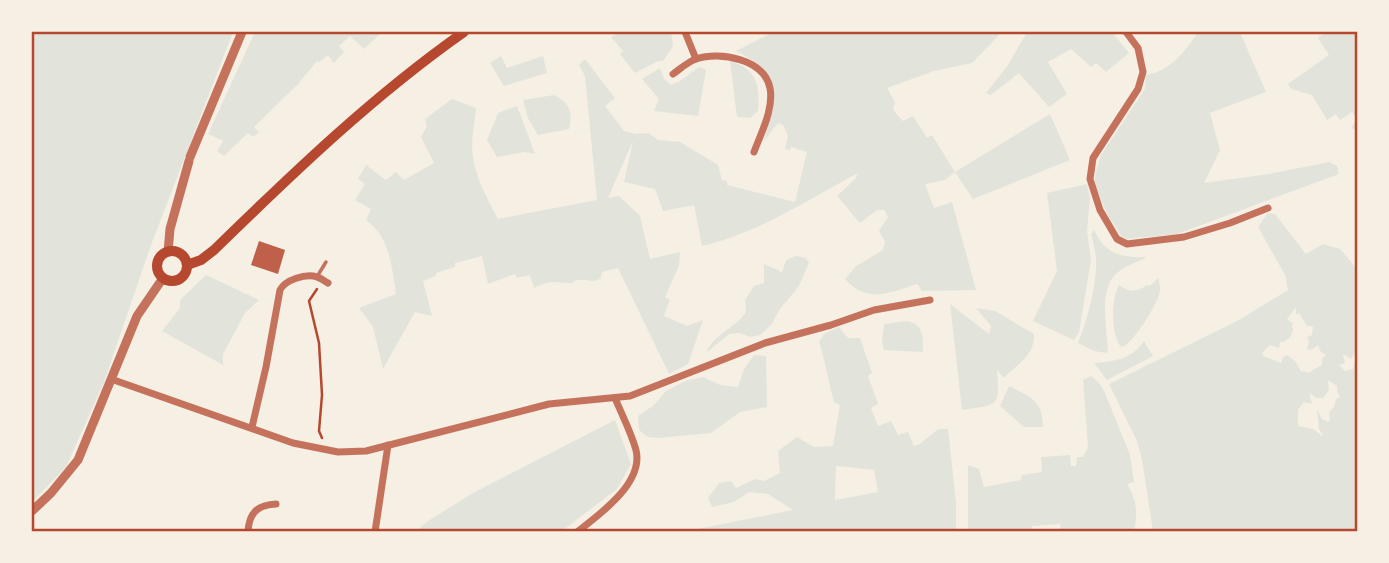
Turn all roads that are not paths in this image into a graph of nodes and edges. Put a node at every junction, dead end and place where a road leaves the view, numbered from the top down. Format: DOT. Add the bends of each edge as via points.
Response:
graph roads {
  1 [pos="243,32"];
  2 [pos="464,32"];
  3 [pos="685,32"];
  4 [pos="1126,32"];
  5 [pos="696,59"];
  6 [pos="673,74"];
  7 [pos="754,152"];
  8 [pos="1268,208"];
  9 [pos="168,252"];
  10 [pos="326,262"];
  11 [pos="187,265"];
  12 [pos="163,278"];
  13 [pos="323,280"];
  14 [pos="930,300"];
  15 [pos="111,379"];
  16 [pos="615,398"];
  17 [pos="253,427"];
  18 [pos="388,445"];
  19 [pos="276,504"];
  20 [pos="32,511"];
  21 [pos="248,531"];
  22 [pos="375,531"];
  23 [pos="577,531"];
  1 -- 9 [label="street" via="190,159"];
  2 -- 11 [label="main road" via="326,142 214,250"];
  3 -- 5 [label="street"];
  4 -- 8 [label="street" via="1138,48 1142,65 1139,89 1093,158 1090,179 1117,239 1127,244 1184,237"];
  5 -- 6 [label="street"];
  5 -- 7 [label="street" via="734,56 762,74 770,87 770,100"];
  9 -- 11 [label="main road" via="182,255"];
  9 -- 12 [label="main road" via="157,264"];
  10 -- 13 [label="lane"];
  11 -- 12 [label="main road" via="180,279"];
  12 -- 15 [label="street" via="137,316"];
  13 -- 17 [label="street" via="291,279 280,290"];
  14 -- 16 [label="street" via="874,310 765,343 644,392"];
  15 -- 17 [label="street"];
  15 -- 20 [label="street" via="78,460"];
  16 -- 18 [label="street" via="549,404"];
  16 -- 23 [label="street" via="636,451 635,474 627,487"];
  17 -- 18 [label="street" via="293,443 338,452"];
  18 -- 22 [label="street"];
  19 -- 21 [label="street" via="254,511"];
}
